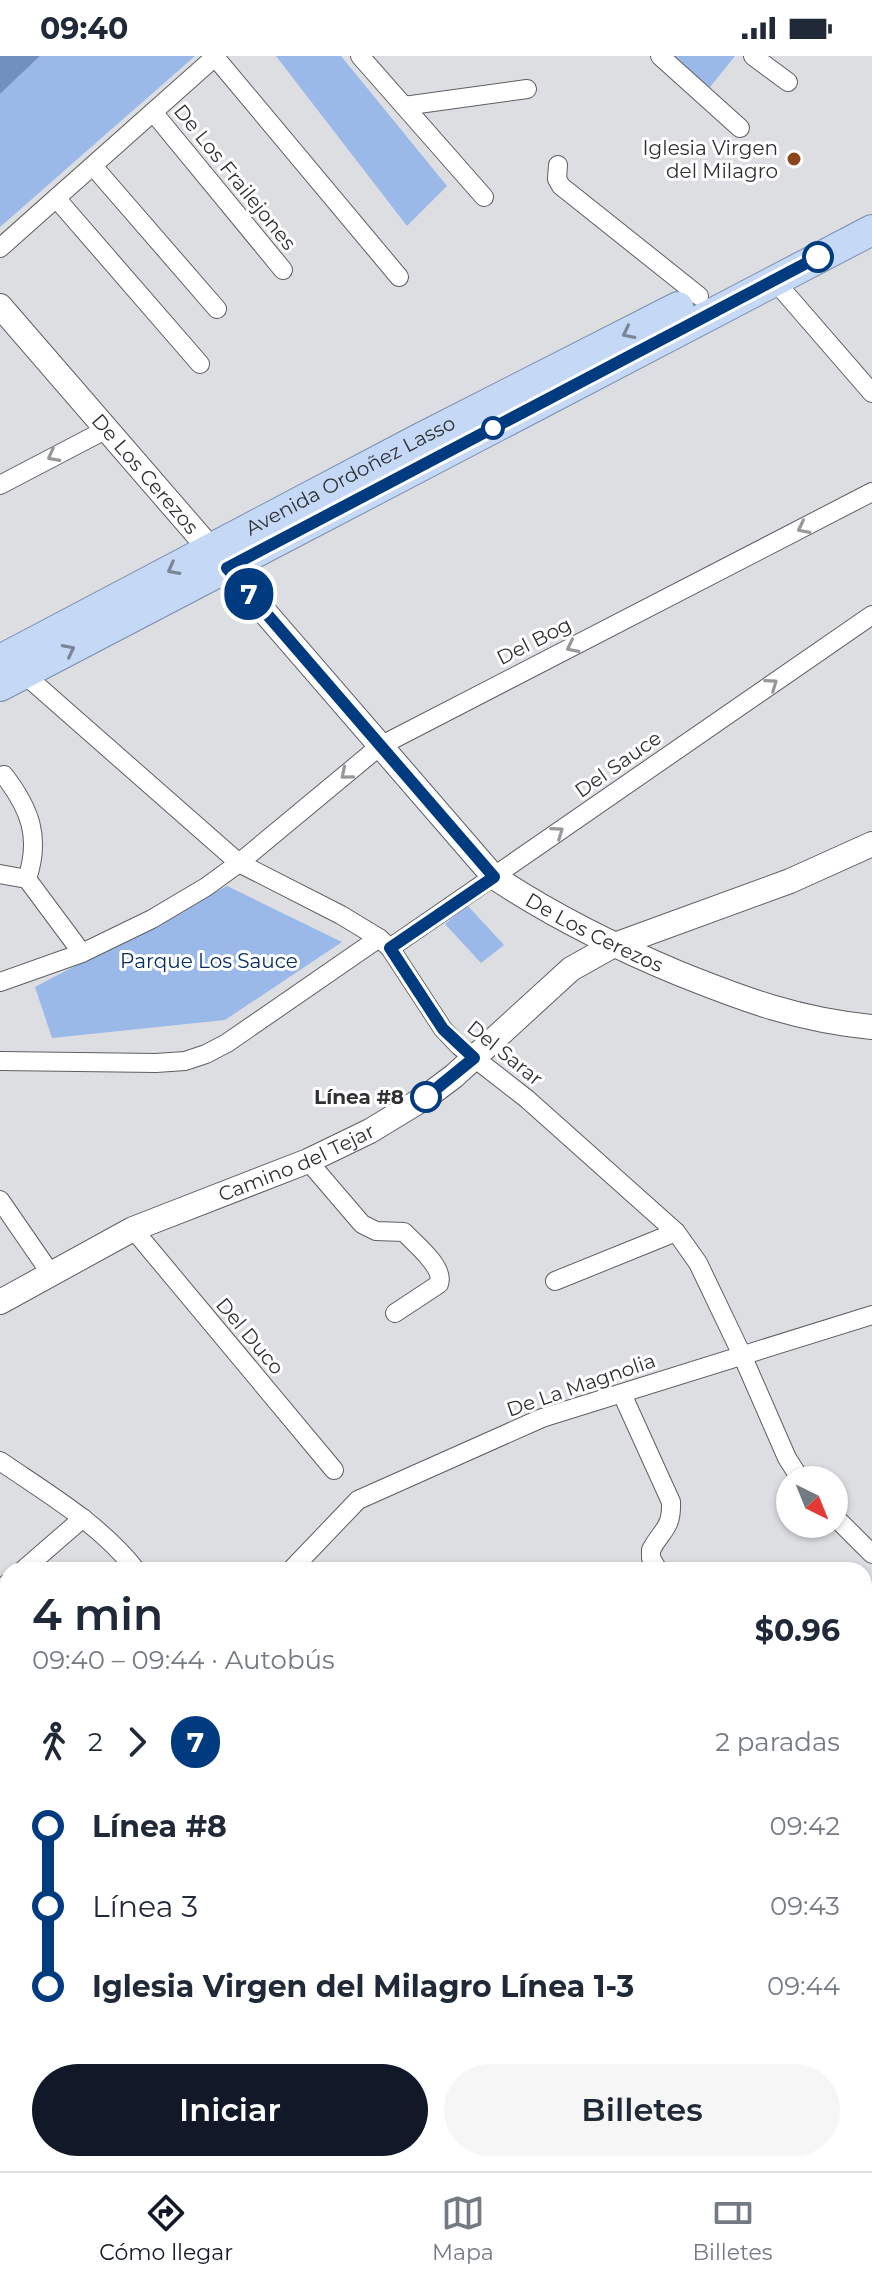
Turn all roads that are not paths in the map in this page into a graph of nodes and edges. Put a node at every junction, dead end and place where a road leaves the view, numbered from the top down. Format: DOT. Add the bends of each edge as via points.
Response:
graph roads {
  1 [pos="216,56"];
  2 [pos="360,56"];
  3 [pos="660,56"];
  4 [pos="753,56"];
  5 [pos="788,82"];
  6 [pos="527,89"];
  7 [pos="404,106"];
  8 [pos="153,112"];
  9 [pos="740,128"];
  10 [pos="558,165"];
  11 [pos="93,166"];
  12 [pos="484,197"];
  13 [pos="56,198"];
  14 [pos="872,208"];
  15 [pos="872,230"];
  16 [pos="0,248"];
  17 [pos="283,270"];
  18 [pos="399,277"];
  19 [pos="774,280"];
  20 [pos="699,296"];
  21 [pos="0,306"];
  22 [pos="217,309"];
  23 [pos="200,364"];
  24 [pos="872,393"];
  25 [pos="107,429"];
  26 [pos="0,485"];
  27 [pos="872,492"];
  28 [pos="219,559"];
  29 [pos="872,615"];
  30 [pos="8,673"];
  31 [pos="380,746"];
  32 [pos="4,775"];
  33 [pos="872,844"];
  34 [pos="239,863"];
  35 [pos="0,874"];
  36 [pos="494,877"];
  37 [pos="27,879"];
  38 [pos="384,943"];
  39 [pos="612,946"];
  40 [pos="82,953"];
  41 [pos="0,982"];
  42 [pos="872,1027"];
  43 [pos="474,1058"];
  44 [pos="0,1061"];
  45 [pos="308,1161"];
  46 [pos="0,1200"];
  47 [pos="133,1229"];
  48 [pos="676,1232"];
  49 [pos="51,1274"];
  50 [pos="555,1281"];
  51 [pos="0,1302"];
  52 [pos="395,1313"];
  53 [pos="872,1315"];
  54 [pos="742,1355"];
  55 [pos="622,1394"];
  56 [pos="0,1461"];
  57 [pos="792,1466"];
  58 [pos="334,1470"];
  59 [pos="83,1518"];
  60 [pos="848,1530"];
  61 [pos="872,1554"];
  62 [pos="32,1562"];
  63 [pos="129,1562"];
  64 [pos="299,1562"];
  65 [pos="653,1562"];
  1 -- 8 [label="street"];
  1 -- 18 [label="street"];
  2 -- 7 [label="street"];
  3 -- 9 [label="street"];
  4 -- 5 [label="street"];
  6 -- 7 [label="street"];
  7 -- 12 [label="street"];
  8 -- 11 [label="street"];
  8 -- 17 [label="street, De Los Frailejones"];
  10 -- 20 [label="street" via="561,186"];
  11 -- 13 [label="street"];
  11 -- 22 [label="street"];
  13 -- 16 [label="street"];
  13 -- 23 [label="street"];
  14 -- 20 [label="main road, Avenida Ordoñez Lasso"];
  15 -- 19 [label="main road, Avenida Ordoñez Lasso"];
  19 -- 24 [label="street"];
  19 -- 28 [label="main road, Avenida Ordoñez Lasso"];
  20 -- 28 [label="main road, Avenida Ordoñez Lasso, one-way"];
  21 -- 25 [label="street, De Los Cerezos"];
  25 -- 26 [label="street, one-way"];
  25 -- 28 [label="street, De Los Cerezos"];
  27 -- 31 [label="street, Del Bog, one-way"];
  28 -- 30 [label="main road, Avenida Ordoñez Lasso"];
  28 -- 31 [label="street, De Los Cerezos"];
  36 -- 29 [label="street, Del Sauce, one-way"];
  30 -- 34 [label="street, Del Sarar"];
  31 -- 34 [label="street, Del Bog, one-way"];
  31 -- 36 [label="street, De Los Cerezos"];
  32 -- 37 [label="street" via="27,812 34,837"];
  33 -- 39 [label="street, Camino del Tejar" via="790,881"];
  34 -- 38 [label="street, Del Sarar"];
  34 -- 40 [label="street, Del Bog" via="152,919"];
  35 -- 37 [label="street"];
  36 -- 38 [label="street, Del Sauce"];
  36 -- 39 [label="street, De Los Cerezos"];
  37 -- 40 [label="street"];
  38 -- 43 [label="street, Del Sarar" via="443,1029"];
  38 -- 44 [label="street, Del Sauce" via="227,1043 185,1061"];
  39 -- 42 [label="street, De Los Cerezos" via="773,1010"];
  39 -- 43 [label="street, Camino del Tejar" via="571,969"];
  40 -- 41 [label="street, Del Bog"];
  43 -- 45 [label="street, Camino del Tejar" via="426,1097"];
  43 -- 48 [label="street, Del Sarar"];
  45 -- 47 [label="street, Camino del Tejar"];
  45 -- 52 [label="street" via="362,1224 376,1231 404,1232 438,1270 439,1284"];
  46 -- 49 [label="street"];
  47 -- 49 [label="street, Camino del Tejar"];
  47 -- 58 [label="street, Del Duco"];
  48 -- 50 [label="street"];
  48 -- 54 [label="street, Del Sarar" via="698,1263"];
  49 -- 51 [label="street, Camino del Tejar"];
  53 -- 54 [label="street, De La Magnolia"];
  54 -- 55 [label="street, De La Magnolia"];
  54 -- 57 [label="street, Del Sarar"];
  55 -- 64 [label="street, De La Magnolia" via="542,1418 358,1500"];
  55 -- 65 [label="street" via="671,1502 666,1532 651,1550"];
  56 -- 59 [label="street"];
  59 -- 62 [label="street"];
  59 -- 63 [label="street"];
  60 -- 61 [label="street"];
}
